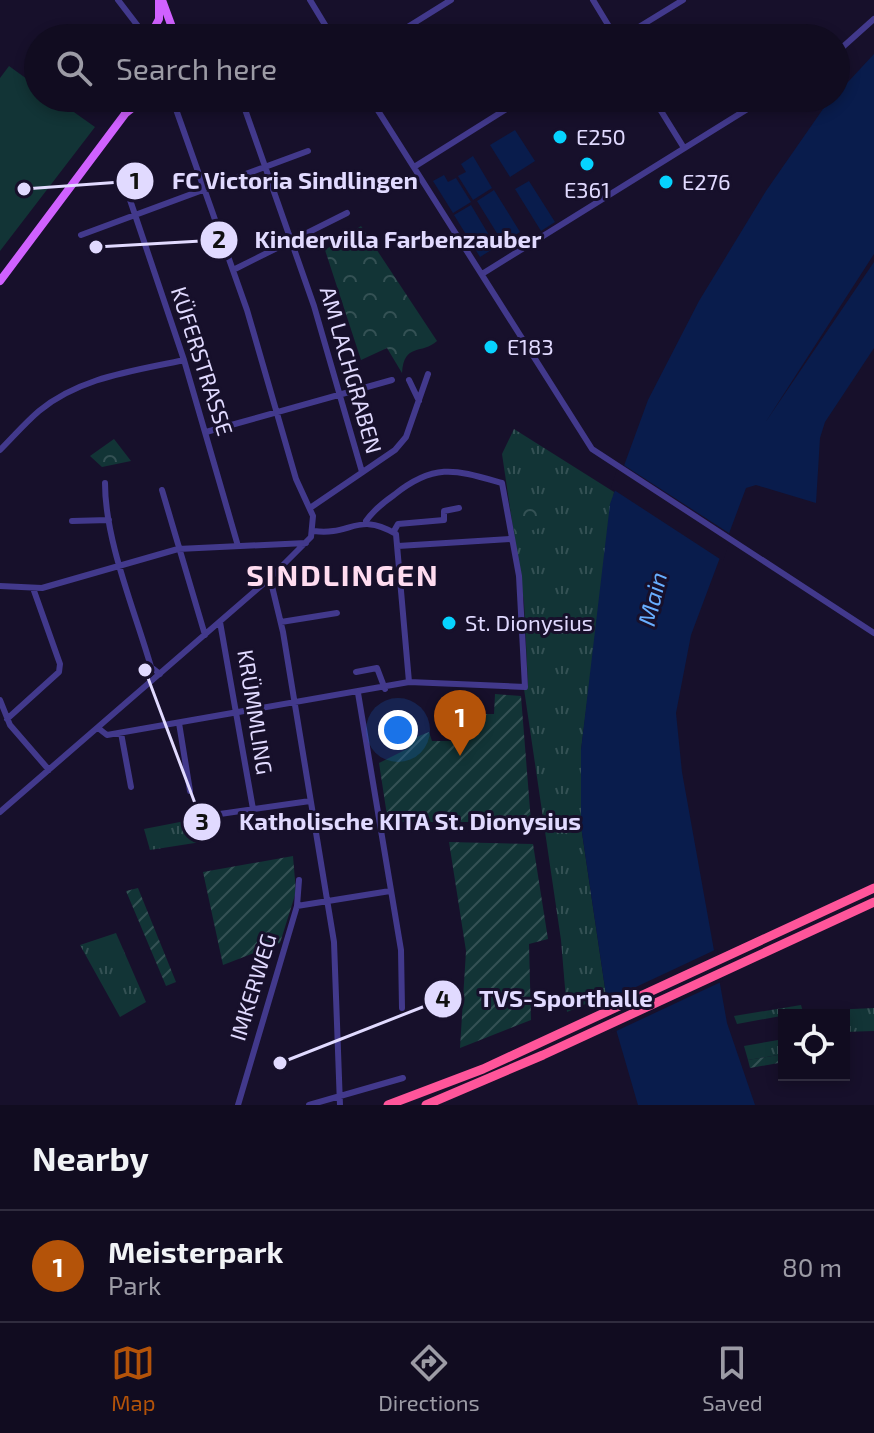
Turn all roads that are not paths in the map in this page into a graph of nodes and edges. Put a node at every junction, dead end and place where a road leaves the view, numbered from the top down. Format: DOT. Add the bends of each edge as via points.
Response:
graph roads {
  1 [pos="118,0"];
  2 [pos="160,0"];
  3 [pos="310,0"];
  4 [pos="451,0"];
  5 [pos="593,0"];
  6 [pos="683,0"];
  7 [pos="874,19"];
  8 [pos="136,24"];
  9 [pos="157,24"];
  10 [pos="170,24"];
  11 [pos="325,24"];
  12 [pos="412,24"];
  13 [pos="609,24"];
  14 [pos="642,24"];
  15 [pos="850,40"];
  16 [pos="128,112"];
  17 [pos="177,112"];
  18 [pos="246,112"];
  19 [pos="379,112"];
  20 [pos="502,112"];
  21 [pos="662,112"];
  22 [pos="742,112"];
  23 [pos="125,114"];
  24 [pos="684,148"];
  25 [pos="308,151"];
  26 [pos="265,166"];
  27 [pos="414,167"];
  28 [pos="126,188"];
  29 [pos="204,189"];
  30 [pos="134,213"];
  31 [pos="347,213"];
  32 [pos="81,235"];
  33 [pos="292,242"];
  34 [pos="233,270"];
  35 [pos="482,274"];
  36 [pos="0,281"];
  37 [pos="184,360"];
  38 [pos="428,374"];
  39 [pos="392,380"];
  40 [pos="409,380"];
  41 [pos="340,394"];
  42 [pos="419,401"];
  43 [pos="276,411"];
  44 [pos="206,432"];
  45 [pos="0,450"];
  46 [pos="362,472"];
  47 [pos="105,483"];
  48 [pos="162,490"];
  49 [pos="310,508"];
  50 [pos="459,508"];
  51 [pos="109,520"];
  52 [pos="72,521"];
  53 [pos="366,521"];
  54 [pos="314,531"];
  55 [pos="394,531"];
  56 [pos="511,539"];
  57 [pos="306,543"];
  58 [pos="238,546"];
  59 [pos="398,546"];
  60 [pos="178,549"];
  61 [pos="121,565"];
  62 [pos="270,578"];
  63 [pos="0,586"];
  64 [pos="33,588"];
  65 [pos="337,613"];
  66 [pos="220,622"];
  67 [pos="281,622"];
  68 [pos="874,633"];
  69 [pos="205,635"];
  70 [pos="356,672"];
  71 [pos="160,674"];
  72 [pos="409,682"];
  73 [pos="385,689"];
  74 [pos="358,693"];
  75 [pos="0,700"];
  76 [pos="295,703"];
  77 [pos="237,713"];
  78 [pos="7,719"];
  79 [pos="179,723"];
  80 [pos="98,728"];
  81 [pos="121,733"];
  82 [pos="49,770"];
  83 [pos="131,787"];
  84 [pos="190,791"];
  85 [pos="310,801"];
  86 [pos="253,809"];
  87 [pos="0,812"];
  88 [pos="220,814"];
  89 [pos="299,880"];
  90 [pos="874,888"];
  91 [pos="390,891"];
  92 [pos="327,902"];
  93 [pos="874,902"];
  94 [pos="297,906"];
  95 [pos="402,1008"];
  96 [pos="403,1078"];
  97 [pos="340,1102"];
  98 [pos="238,1105"];
  99 [pos="309,1105"];
  100 [pos="388,1105"];
  101 [pos="426,1105"];
  1 -- 8 [label="street"];
  2 -- 9 [label="main road"];
  2 -- 10 [label="main road"];
  3 -- 11 [label="street"];
  4 -- 12 [label="street"];
  5 -- 13 [label="street"];
  6 -- 14 [label="street"];
  7 -- 15 [label="street"];
  16 -- 23 [label="main road"];
  17 -- 29 [label="street"];
  18 -- 26 [label="street, AM LACHGRABEN"];
  19 -- 27 [label="street"];
  20 -- 27 [label="street"];
  21 -- 24 [label="street"];
  22 -- 24 [label="street"];
  23 -- 36 [label="main road"];
  24 -- 35 [label="street"];
  25 -- 26 [label="street"];
  26 -- 29 [label="street"];
  26 -- 33 [label="street, AM LACHGRABEN"];
  27 -- 35 [label="street"];
  28 -- 30 [label="street, KÜFERSTRASSE"];
  29 -- 30 [label="street"];
  29 -- 34 [label="street"];
  30 -- 32 [label="street"];
  30 -- 37 [label="street, KÜFERSTRASSE"];
  31 -- 33 [label="street"];
  33 -- 34 [label="street"];
  33 -- 41 [label="street, AM LACHGRABEN"];
  34 -- 43 [label="street"];
  35 -- 68 [label="street" via="592,449"];
  37 -- 44 [label="street, KÜFERSTRASSE"];
  37 -- 45 [label="street" via="67,392"];
  38 -- 42 [label="street"];
  39 -- 41 [label="street"];
  40 -- 42 [label="street"];
  41 -- 43 [label="street"];
  41 -- 46 [label="street, AM LACHGRABEN"];
  42 -- 46 [label="street" via="406,437"];
  43 -- 44 [label="street"];
  43 -- 49 [label="street"];
  44 -- 58 [label="street, KÜFERSTRASSE"];
  46 -- 49 [label="street"];
  47 -- 51 [label="street"];
  48 -- 60 [label="street"];
  49 -- 54 [label="street"];
  50 -- 55 [label="street" via="444,511 444,520 398,524"];
  51 -- 52 [label="street"];
  51 -- 61 [label="street"];
  53 -- 54 [label="street" via="347,529"];
  53 -- 55 [label="street"];
  53 -- 56 [label="street" via="411,481 457,470 502,483"];
  54 -- 57 [label="street"];
  55 -- 59 [label="street"];
  56 -- 59 [label="street"];
  56 -- 72 [label="street" via="523,606 526,685"];
  57 -- 58 [label="street"];
  57 -- 62 [label="street"];
  58 -- 60 [label="street"];
  59 -- 72 [label="street"];
  60 -- 61 [label="street"];
  60 -- 69 [label="street"];
  61 -- 64 [label="street"];
  61 -- 71 [label="street" via="151,667"];
  62 -- 66 [label="street"];
  62 -- 67 [label="street"];
  63 -- 64 [label="street"];
  64 -- 78 [label="street" via="59,672"];
  65 -- 67 [label="street"];
  66 -- 69 [label="street"];
  66 -- 77 [label="street, KRÜMMLING"];
  67 -- 76 [label="street"];
  69 -- 71 [label="street"];
  70 -- 73 [label="street" via="377,668"];
  71 -- 80 [label="street"];
  72 -- 73 [label="street"];
  73 -- 74 [label="street"];
  74 -- 76 [label="street"];
  74 -- 91 [label="street"];
  75 -- 78 [label="street"];
  76 -- 77 [label="street"];
  76 -- 85 [label="street"];
  77 -- 79 [label="street"];
  77 -- 86 [label="street, KRÜMMLING"];
  78 -- 82 [label="street"];
  79 -- 81 [label="street"];
  79 -- 84 [label="street"];
  80 -- 81 [label="street" via="107,735"];
  80 -- 82 [label="street"];
  81 -- 83 [label="street"];
  82 -- 87 [label="street"];
  85 -- 86 [label="street"];
  85 -- 92 [label="street"];
  86 -- 88 [label="street"];
  89 -- 94 [label="street, IMKERWEG"];
  90 -- 100 [label="highway" via="539,1043"];
  91 -- 92 [label="street"];
  91 -- 95 [label="street" via="401,950"];
  92 -- 94 [label="street"];
  92 -- 97 [label="street" via="335,952"];
  93 -- 101 [label="highway"];
  94 -- 98 [label="street, IMKERWEG"];
  96 -- 97 [label="street"];
  97 -- 99 [label="street"];
}
